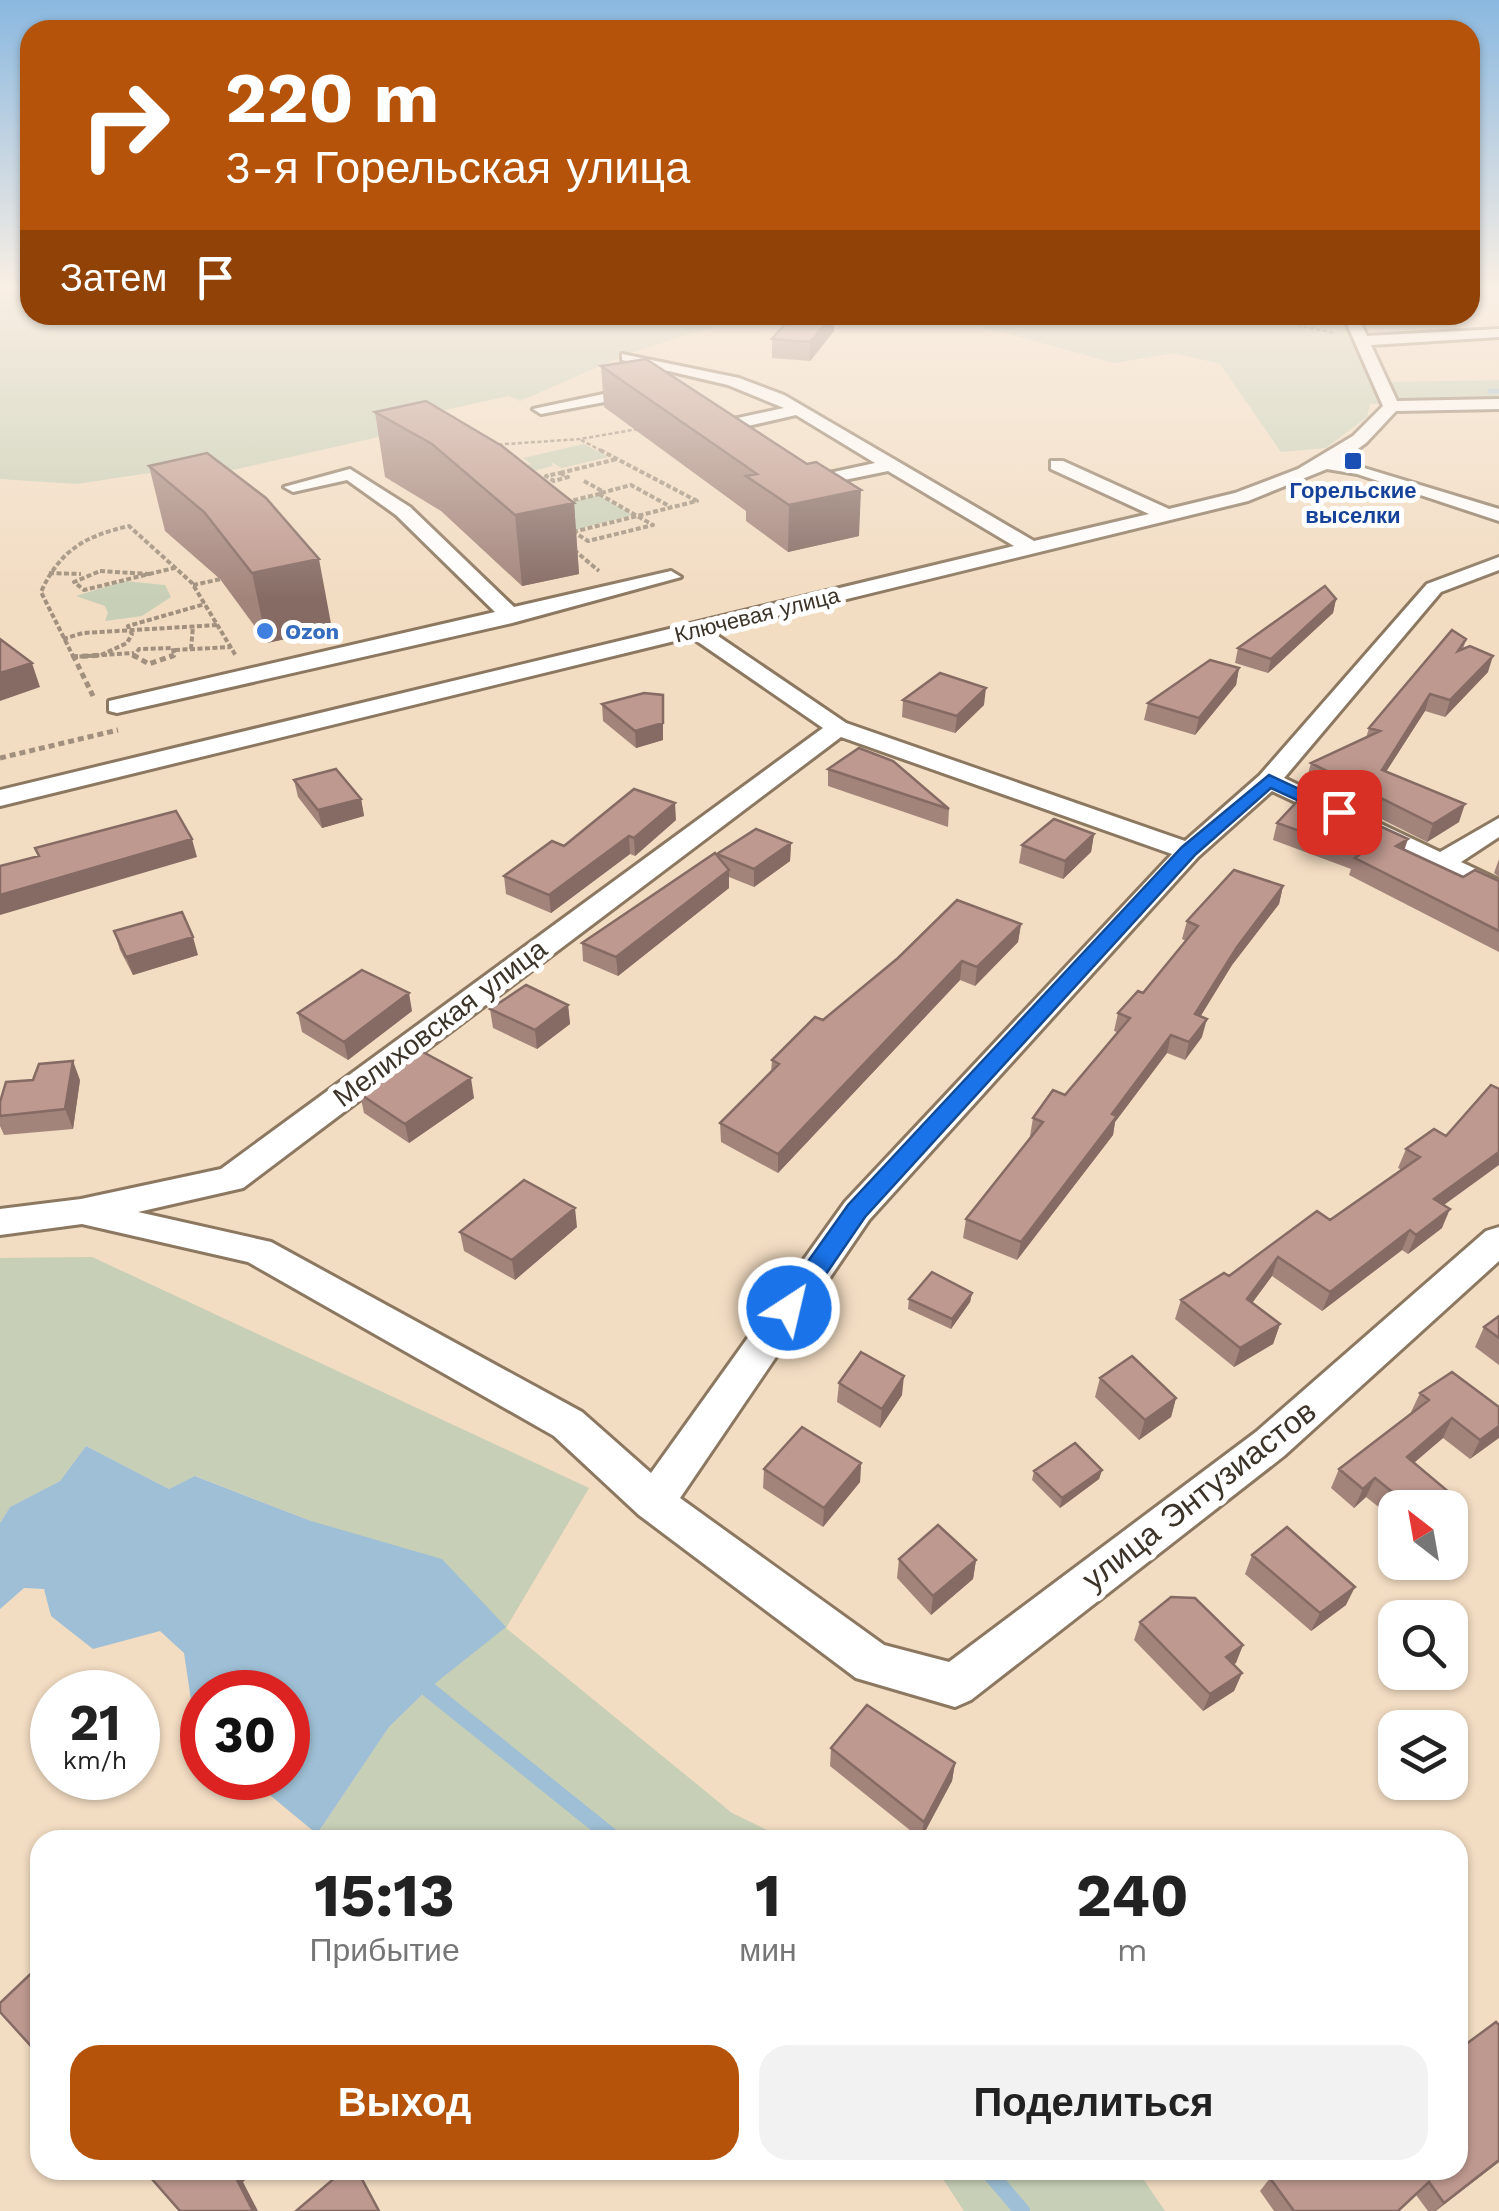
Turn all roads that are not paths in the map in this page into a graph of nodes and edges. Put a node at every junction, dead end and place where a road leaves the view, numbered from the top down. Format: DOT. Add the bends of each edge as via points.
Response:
graph roads {
  1 [pos="630,393"];
  2 [pos="766,393"];
  3 [pos="1385,393"];
  4 [pos="1499,404"];
  5 [pos="1391,406"];
  6 [pos="541,409"];
  7 [pos="798,410"];
  8 [pos="753,449"];
  9 [pos="1328,464"];
  10 [pos="891,465"];
  11 [pos="1057,465"];
  12 [pos="783,468"];
  13 [pos="293,487"];
  14 [pos="1499,514"];
  15 [pos="1168,515"];
  16 [pos="428,535"];
  17 [pos="402,540"];
  18 [pos="1032,548"];
  19 [pos="1499,563"];
  20 [pos="671,577"];
  21 [pos="512,616"];
  22 [pos="695,630"];
  23 [pos="117,706"];
  24 [pos="838,728"];
  25 [pos="1269,780"];
  26 [pos="0,798"];
  27 [pos="1499,826"];
  28 [pos="1189,850"];
  29 [pos="1444,861"];
  30 [pos="1499,890"];
  31 [pos="81,1212"];
  32 [pos="0,1222"];
  33 [pos="1499,1240"];
  34 [pos="654,1502"];
  1 -- 6 [label="street"];
  2 -- 7 [label="street"];
  3 -- 5 [label="street"];
  4 -- 5 [label="street"];
  5 -- 9 [label="street, Ключевая улица" via="1375,428"];
  7 -- 8 [label="street" via="720,427"];
  7 -- 10 [label="street"];
  9 -- 14 [label="street"];
  9 -- 15 [label="street, Ключевая улица" via="1241,497"];
  10 -- 12 [label="street" via="812,481"];
  10 -- 18 [label="street"];
  11 -- 15 [label="street"];
  13 -- 16 [label="street" via="354,467"];
  15 -- 18 [label="street, Ключевая улица"];
  16 -- 17 [label="street"];
  16 -- 21 [label="street"];
  18 -- 22 [label="street, Ключевая улица"];
  19 -- 25 [label="street" via="1434,588"];
  20 -- 21 [label="street"];
  21 -- 23 [label="street"];
  22 -- 24 [label="street"];
  22 -- 26 [label="street, Ключевая улица"];
  24 -- 28 [label="street"];
  24 -- 31 [label="street, Мелиховская улица" via="231,1179"];
  25 -- 28 [label="street"];
  25 -- 29 [label="street"];
  27 -- 29 [label="street"];
  28 -- 34 [label="street" via="857,1211"];
  29 -- 30 [label="street"];
  31 -- 32 [label="street, Мелиховская улица"];
  31 -- 34 [label="street" via="258,1251 568,1424"];
  33 -- 34 [label="street, улица Энтузиастов" via="1270,1444 955,1685 872,1663"];
}
